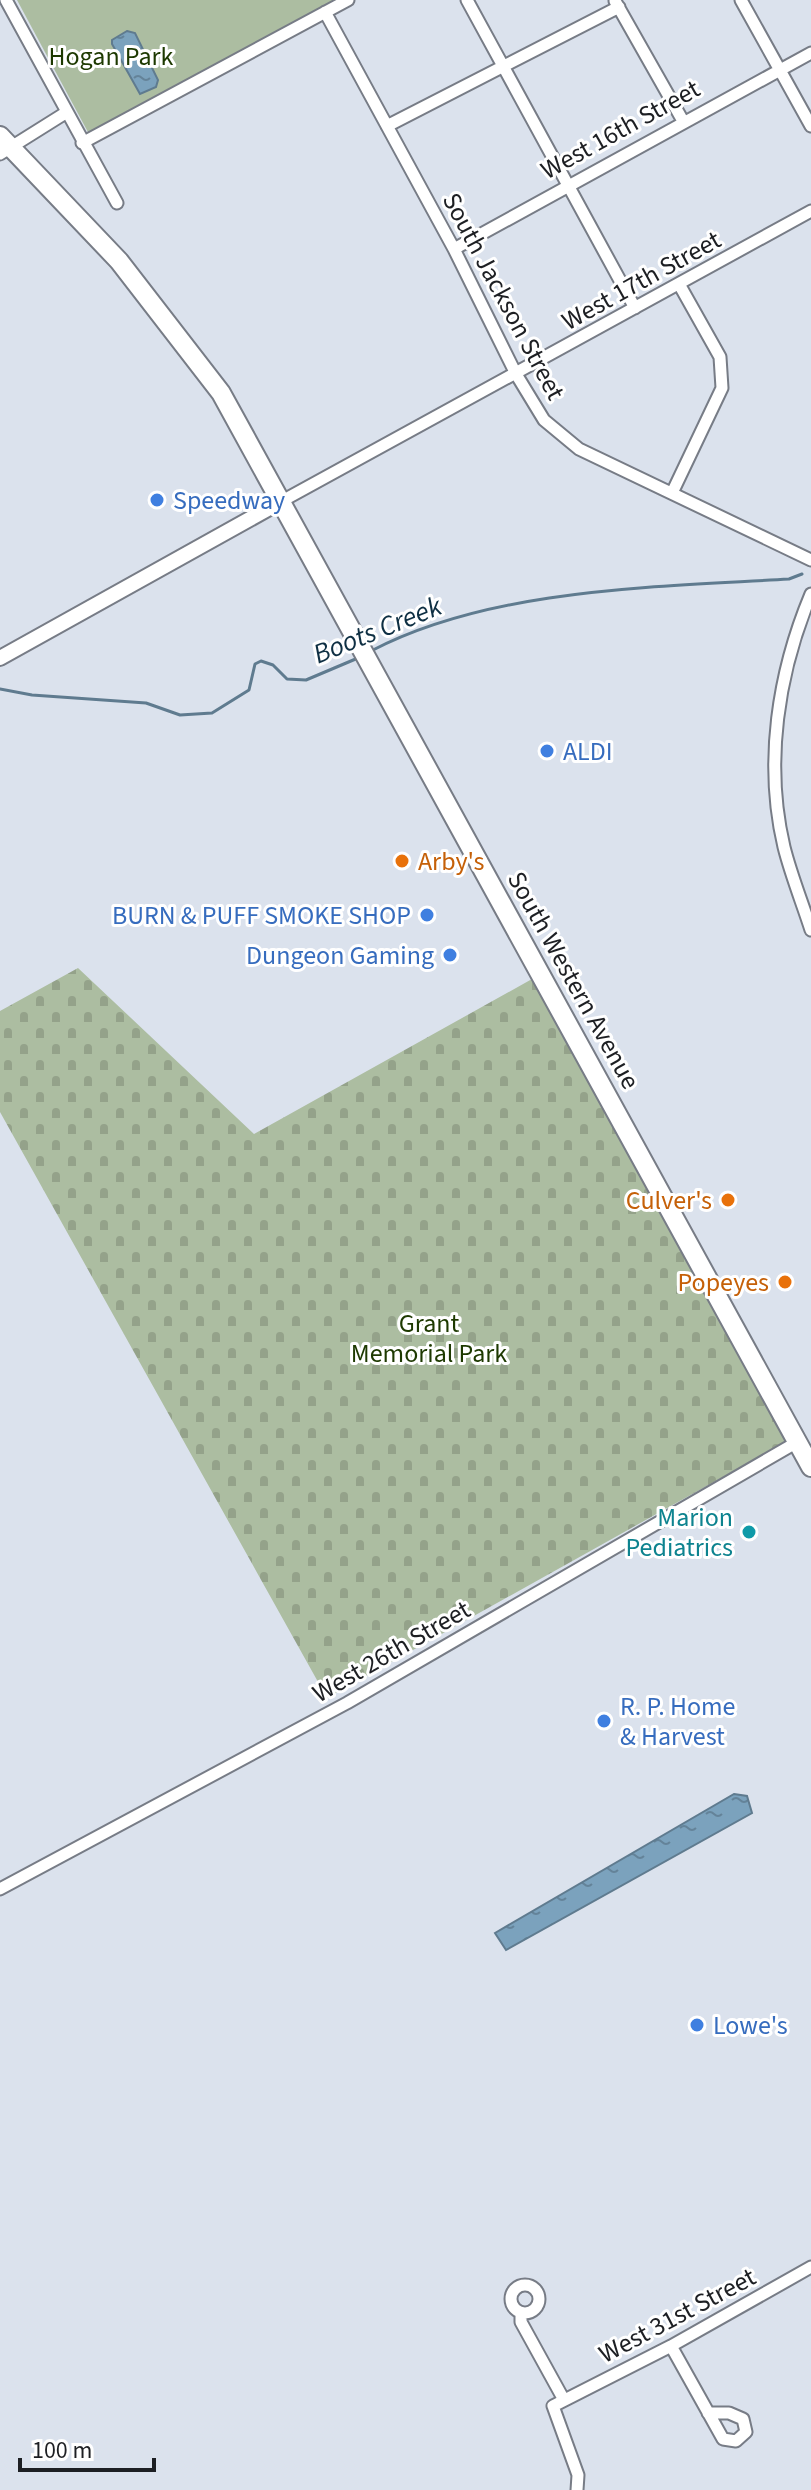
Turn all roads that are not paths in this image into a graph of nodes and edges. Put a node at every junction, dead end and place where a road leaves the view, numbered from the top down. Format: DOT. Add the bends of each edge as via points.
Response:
graph roads {
  1 [pos="6,0"];
  2 [pos="348,0"];
  3 [pos="467,0"];
  4 [pos="741,0"];
  5 [pos="617,3"];
  6 [pos="325,12"];
  7 [pos="811,53"];
  8 [pos="504,68"];
  9 [pos="780,70"];
  10 [pos="67,112"];
  11 [pos="683,121"];
  12 [pos="387,126"];
  13 [pos="811,126"];
  14 [pos="82,143"];
  15 [pos="4,146"];
  16 [pos="568,185"];
  17 [pos="117,203"];
  18 [pos="811,211"];
  19 [pos="454,249"];
  20 [pos="679,284"];
  21 [pos="635,308"];
  22 [pos="516,374"];
  23 [pos="672,493"];
  24 [pos="282,501"];
  25 [pos="811,560"];
  26 [pos="811,594"];
  27 [pos="0,658"];
  28 [pos="811,929"];
  29 [pos="799,1441"];
  30 [pos="811,1467"];
  31 [pos="0,1889"];
  32 [pos="811,2267"];
  33 [pos="521,2313"];
  34 [pos="671,2346"];
  35 [pos="564,2400"];
  36 [pos="708,2413"];
  37 [pos="577,2490"];
  1 -- 10 [label="street"];
  2 -- 6 [label="street"];
  3 -- 8 [label="street"];
  4 -- 9 [label="street"];
  5 -- 8 [label="street"];
  5 -- 11 [label="street"];
  6 -- 12 [label="street, South Jackson Street"];
  6 -- 14 [label="street"];
  7 -- 9 [label="street, West 16th Street"];
  8 -- 12 [label="street"];
  8 -- 16 [label="street"];
  9 -- 11 [label="street, West 16th Street"];
  9 -- 13 [label="street"];
  10 -- 14 [label="street"];
  10 -- 15 [label="street"];
  11 -- 16 [label="street, West 16th Street"];
  12 -- 19 [label="street, South Jackson Street"];
  14 -- 17 [label="street"];
  15 -- 24 [label="highway, South Western Avenue" via="119,261 221,393"];
  16 -- 19 [label="street, West 16th Street"];
  16 -- 21 [label="street"];
  18 -- 20 [label="street, West 17th Street"];
  19 -- 22 [label="street, South Jackson Street"];
  20 -- 21 [label="street, West 17th Street"];
  20 -- 23 [label="street" via="720,357 722,388"];
  21 -- 22 [label="street, West 17th Street"];
  22 -- 23 [label="street, South Jackson Street" via="544,420 579,449"];
  22 -- 24 [label="street, West 17th Street"];
  23 -- 25 [label="street, South Jackson Street"];
  24 -- 27 [label="street"];
  24 -- 29 [label="highway, South Western Avenue"];
  26 -- 28 [label="street" via="793,636 778,703 776,775 784,846"];
  29 -- 30 [label="highway, South Western Avenue"];
  29 -- 31 [label="street, West 26th Street" via="347,1703"];
  32 -- 34 [label="street, West 31st Street"];
  33 -- 35 [label="street"];
  34 -- 35 [label="street, West 31st Street"];
  34 -- 36 [label="street"];
  35 -- 37 [label="street" via="553,2406 575,2464"];
}
